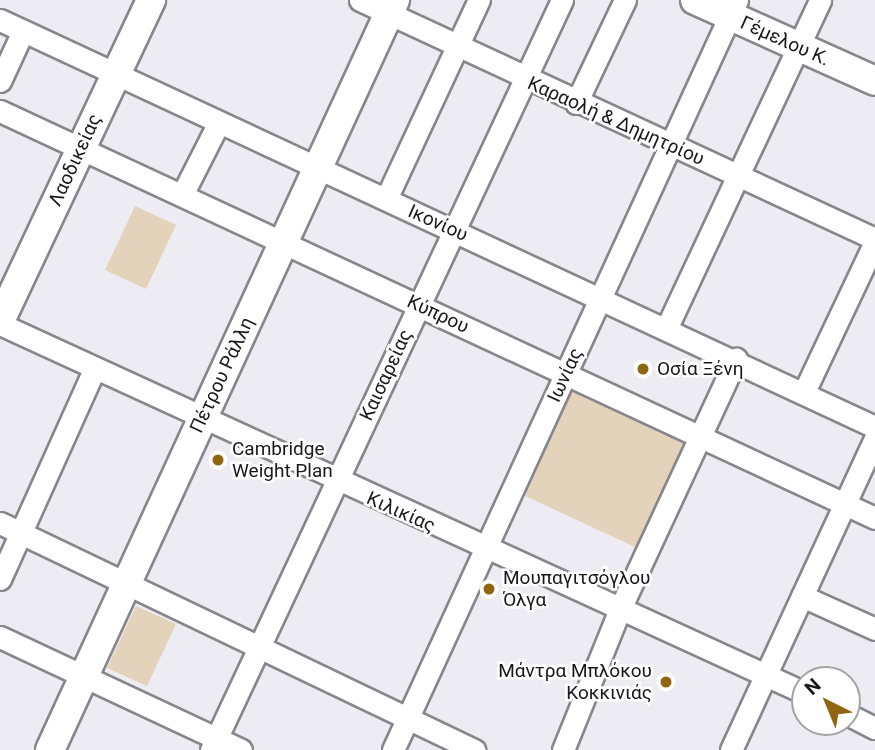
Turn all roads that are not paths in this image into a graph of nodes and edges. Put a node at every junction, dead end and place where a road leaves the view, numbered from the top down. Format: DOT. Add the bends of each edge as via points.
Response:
graph roads {
  1 [pos="151,0"];
  2 [pos="360,0"];
  3 [pos="480,0"];
  4 [pos="562,0"];
  5 [pos="625,0"];
  6 [pos="695,0"];
  7 [pos="820,0"];
  8 [pos="391,7"];
  9 [pos="734,8"];
  10 [pos="0,20"];
  11 [pos="23,31"];
  12 [pos="457,47"];
  13 [pos="798,47"];
  14 [pos="117,73"];
  15 [pos="525,80"];
  16 [pos="0,81"];
  17 [pos="875,81"];
  18 [pos="576,103"];
  19 [pos="0,111"];
  20 [pos="218,124"];
  21 [pos="670,146"];
  22 [pos="81,148"];
  23 [pos="317,168"];
  24 [pos="737,176"];
  25 [pos="182,195"];
  26 [pos="386,200"];
  27 [pos="455,231"];
  28 [pos="875,240"];
  29 [pos="283,242"];
  30 [pos="601,296"];
  31 [pos="419,305"];
  32 [pos="0,322"];
  33 [pos="667,327"];
  34 [pos="736,359"];
  35 [pos="94,370"];
  36 [pos="565,375"];
  37 [pos="804,392"];
  38 [pos="202,419"];
  39 [pos="875,427"];
  40 [pos="701,439"];
  41 [pos="875,439"];
  42 [pos="335,482"];
  43 [pos="845,504"];
  44 [pos="875,518"];
  45 [pos="0,523"];
  46 [pos="21,532"];
  47 [pos="485,549"];
  48 [pos="0,579"];
  49 [pos="127,582"];
  50 [pos="802,596"];
  51 [pos="620,609"];
  52 [pos="875,629"];
  53 [pos="0,637"];
  54 [pos="260,646"];
  55 [pos="766,674"];
  56 [pos="84,675"];
  57 [pos="791,686"];
  58 [pos="408,716"];
  59 [pos="214,744"];
  60 [pos="50,750"];
  61 [pos="241,750"];
  62 [pos="393,750"];
  63 [pos="474,750"];
  64 [pos="563,750"];
  65 [pos="731,750"];
  1 -- 14 [label="main road, Λαοδικείας"];
  2 -- 8 [label="street, Καραολή & Δημητρίου"];
  3 -- 12 [label="street"];
  4 -- 15 [label="street, Καισαρείας"];
  5 -- 18 [label="street"];
  6 -- 9 [label="main road, Γέμελου Κ."];
  7 -- 13 [label="street"];
  8 -- 12 [label="street, Καραολή & Δημητρίου"];
  8 -- 23 [label="main road, Πέτρου Ράλλη"];
  9 -- 13 [label="main road, Γέμελου Κ."];
  9 -- 21 [label="street, Ιωνίας"];
  10 -- 11 [label="street, Ικονίου"];
  11 -- 14 [label="street, Ικονίου"];
  11 -- 16 [label="street"];
  12 -- 15 [label="street, Καραολή & Δημητρίου"];
  12 -- 26 [label="street"];
  13 -- 17 [label="main road, Γέμελου Κ."];
  13 -- 24 [label="street"];
  14 -- 20 [label="street, Ικονίου"];
  14 -- 22 [label="main road, Λαοδικείας"];
  15 -- 18 [label="street, Καραολή & Δημητρίου"];
  15 -- 27 [label="street, Καισαρείας"];
  18 -- 21 [label="street, Καραολή & Δημητρίου"];
  19 -- 22 [label="street, Κύπρου"];
  20 -- 23 [label="street, Ικονίου"];
  20 -- 25 [label="street"];
  21 -- 24 [label="street, Καραολή & Δημητρίου"];
  21 -- 30 [label="street, Ιωνίας"];
  22 -- 25 [label="street, Κύπρου"];
  22 -- 32 [label="main road, Λαοδικείας"];
  23 -- 26 [label="street, Ικονίου"];
  23 -- 29 [label="main road, Πέτρου Ράλλη"];
  24 -- 28 [label="street, Καραολή & Δημητρίου"];
  24 -- 33 [label="street"];
  25 -- 29 [label="street, Κύπρου"];
  26 -- 27 [label="street, Ικονίου"];
  27 -- 30 [label="street, Ικονίου"];
  27 -- 31 [label="street, Καισαρείας"];
  28 -- 37 [label="street"];
  29 -- 31 [label="street, Κύπρου"];
  29 -- 38 [label="main road, Πέτρου Ράλλη"];
  30 -- 33 [label="street, Ικονίου"];
  30 -- 36 [label="street, Ιωνίας"];
  31 -- 36 [label="street, Κύπρου"];
  31 -- 42 [label="street, Καισαρείας"];
  32 -- 35 [label="street, Κιλικίας"];
  33 -- 34 [label="street, Ικονίου"];
  34 -- 37 [label="street, Ικονίου"];
  34 -- 40 [label="street"];
  35 -- 38 [label="street, Κιλικίας"];
  35 -- 46 [label="street"];
  36 -- 40 [label="street, Κύπρου"];
  36 -- 47 [label="street, Ιωνίας"];
  37 -- 39 [label="street, Ικονίου"];
  38 -- 42 [label="street, Κιλικίας"];
  38 -- 49 [label="main road, Πέτρου Ράλλη"];
  40 -- 43 [label="street, Κύπρου"];
  40 -- 51 [label="street"];
  41 -- 43 [label="street"];
  42 -- 47 [label="street, Κιλικίας"];
  42 -- 54 [label="street, Καισαρείας"];
  43 -- 44 [label="street, Κύπρου"];
  43 -- 50 [label="street"];
  45 -- 46 [label="street"];
  46 -- 48 [label="street"];
  46 -- 49 [label="street"];
  47 -- 51 [label="street, Κιλικίας"];
  47 -- 58 [label="street, Ιωνίας"];
  49 -- 54 [label="street"];
  49 -- 56 [label="main road, Πέτρου Ράλλη"];
  50 -- 52 [label="street"];
  50 -- 55 [label="street"];
  51 -- 55 [label="street, Κιλικίας"];
  51 -- 64 [label="street"];
  53 -- 56 [label="street"];
  54 -- 58 [label="street"];
  54 -- 59 [label="street, Καισαρείας"];
  55 -- 57 [label="street, Κιλικίας"];
  55 -- 65 [label="street"];
  56 -- 59 [label="street"];
  56 -- 60 [label="main road, Πέτρου Ράλλη"];
  58 -- 62 [label="street, Ιωνίας"];
  58 -- 63 [label="street"];
  59 -- 61 [label="street"];
}
